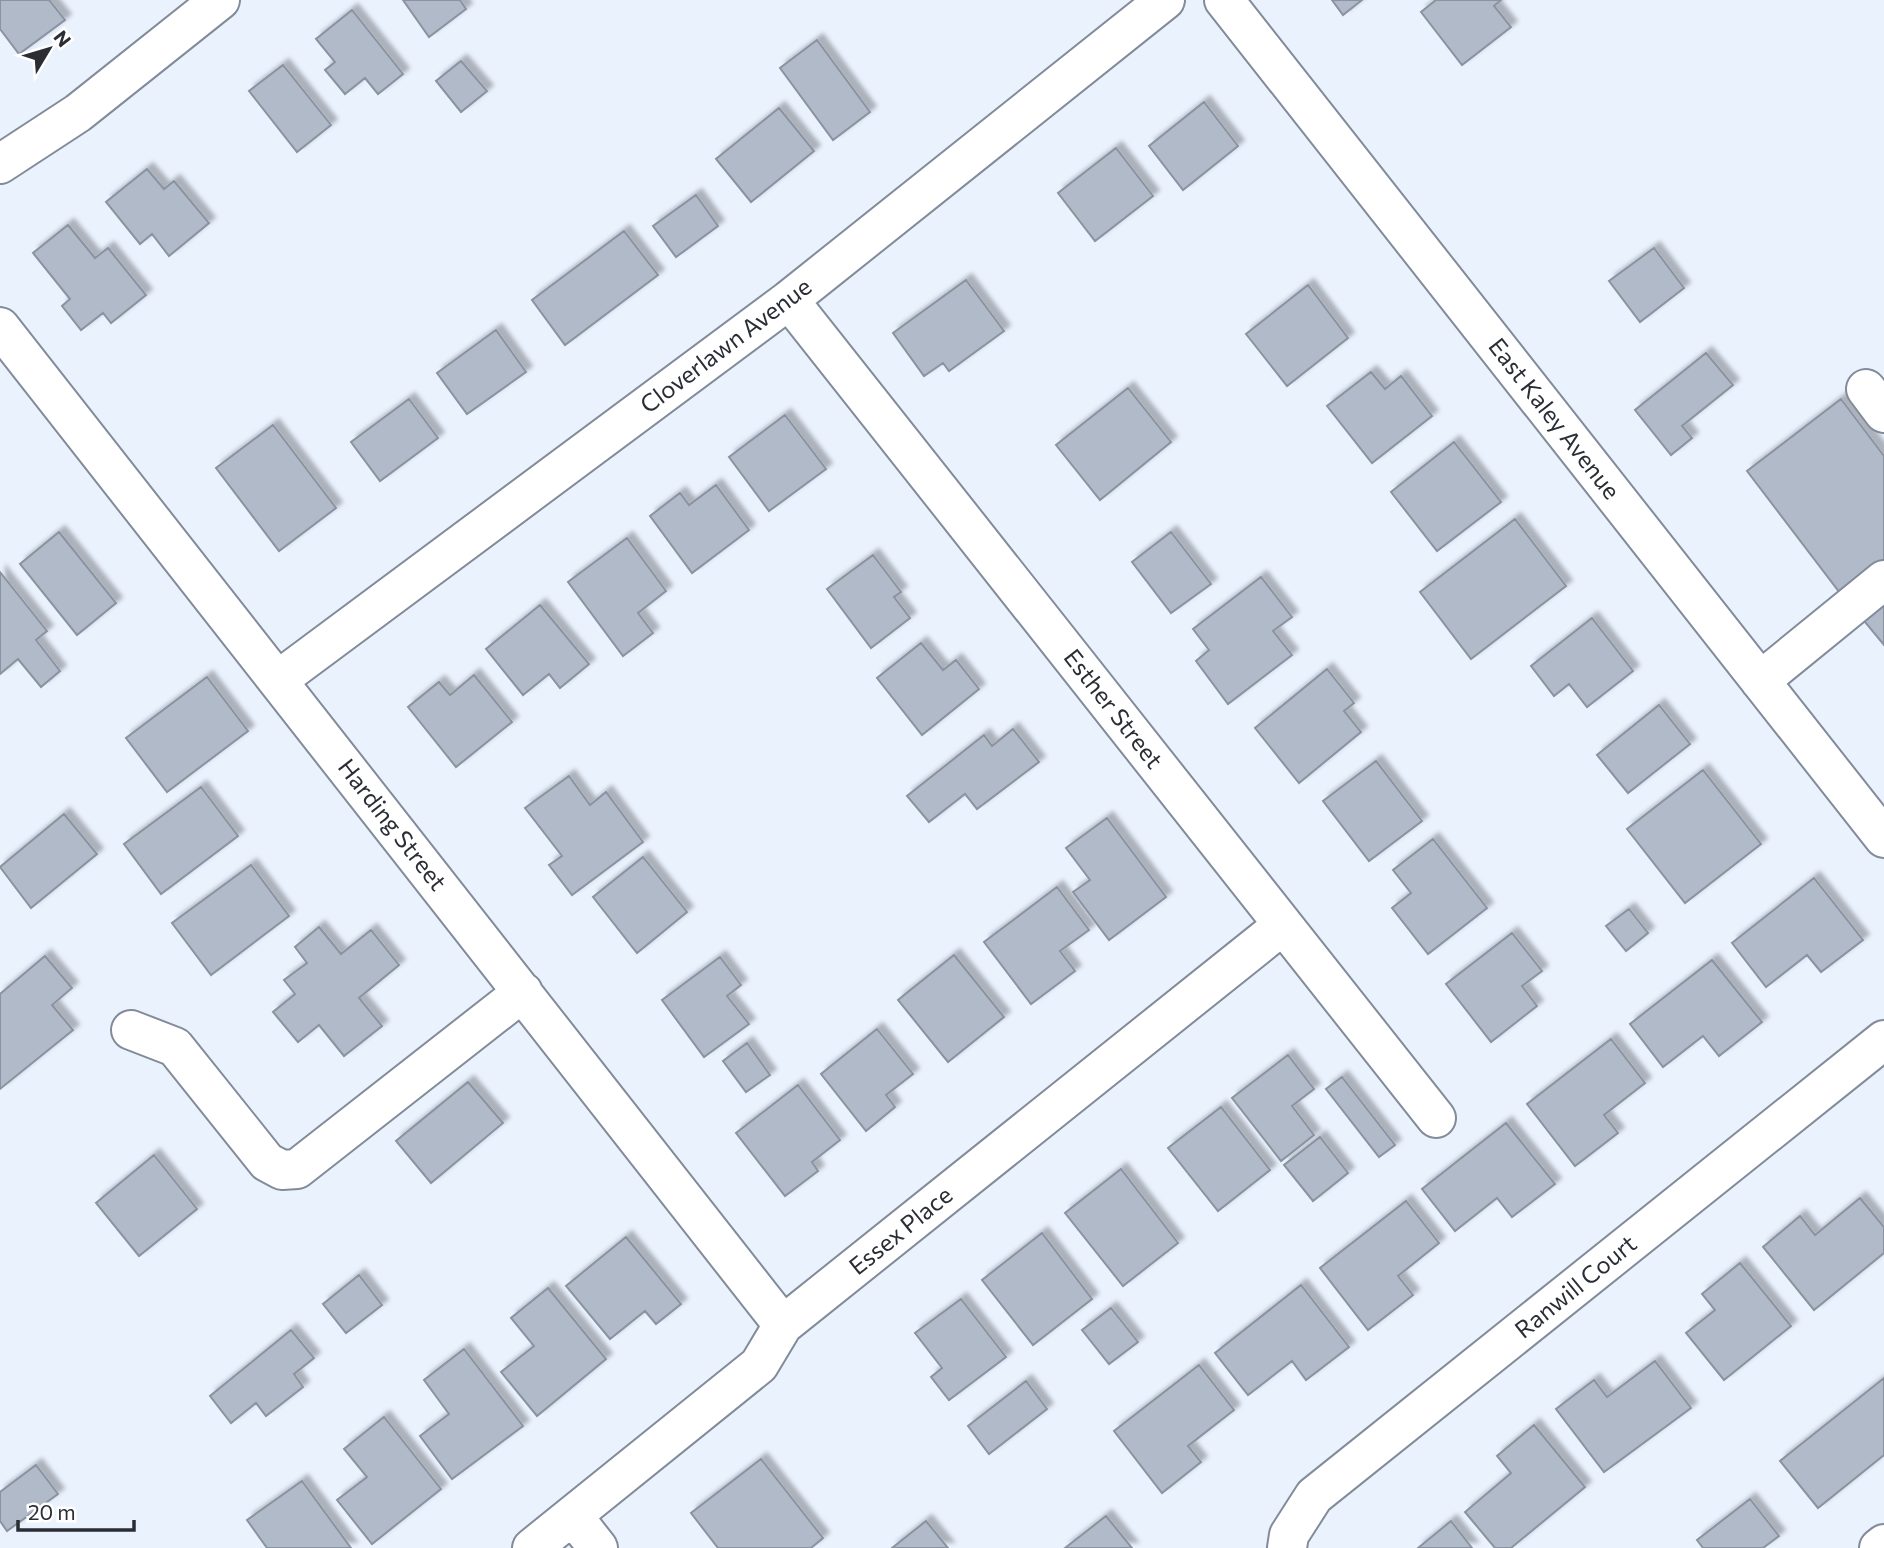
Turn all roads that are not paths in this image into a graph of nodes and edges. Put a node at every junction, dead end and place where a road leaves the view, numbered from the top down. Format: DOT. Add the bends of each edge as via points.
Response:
graph roads {
  1 [pos="1165,0"];
  2 [pos="1224,0"];
  3 [pos="211,3"];
  4 [pos="0,164"];
  5 [pos="789,300"];
  6 [pos="0,327"];
  7 [pos="1884,580"];
  8 [pos="278,680"];
  9 [pos="1760,681"];
  10 [pos="1884,838"];
  11 [pos="1283,925"];
  12 [pos="523,992"];
  13 [pos="131,1030"];
  14 [pos="1884,1041"];
  15 [pos="1436,1118"];
  16 [pos="783,1325"];
  17 [pos="573,1516"];
  18 [pos="1884,1544"];
  19 [pos="532,1548"];
  20 [pos="598,1548"];
  21 [pos="1287,1548"];
  22 [pos="1879,1548"];
  1 -- 5 [label="street, Cloverlawn Avenue"];
  2 -- 9 [label="street, East Kaley Avenue"];
  3 -- 4 [label="street" via="78,113"];
  5 -- 8 [label="street, Cloverlawn Avenue"];
  5 -- 11 [label="street, Esther Street"];
  6 -- 8 [label="street, Harding Street"];
  7 -- 9 [label="street"];
  8 -- 12 [label="street, Harding Street"];
  9 -- 10 [label="street, East Kaley Avenue"];
  11 -- 15 [label="street, Esther Street"];
  11 -- 16 [label="street, Essex Place"];
  12 -- 13 [label="street" via="297,1169 282,1170 267,1162 174,1047"];
  12 -- 16 [label="street, Harding Street"];
  14 -- 21 [label="street, Ranwill Court" via="1314,1496 1289,1535"];
  16 -- 17 [label="street, Essex Place" via="759,1365"];
  17 -- 19 [label="street, Essex Place"];
  17 -- 20 [label="street"];
  18 -- 22 [label="street"];
}
